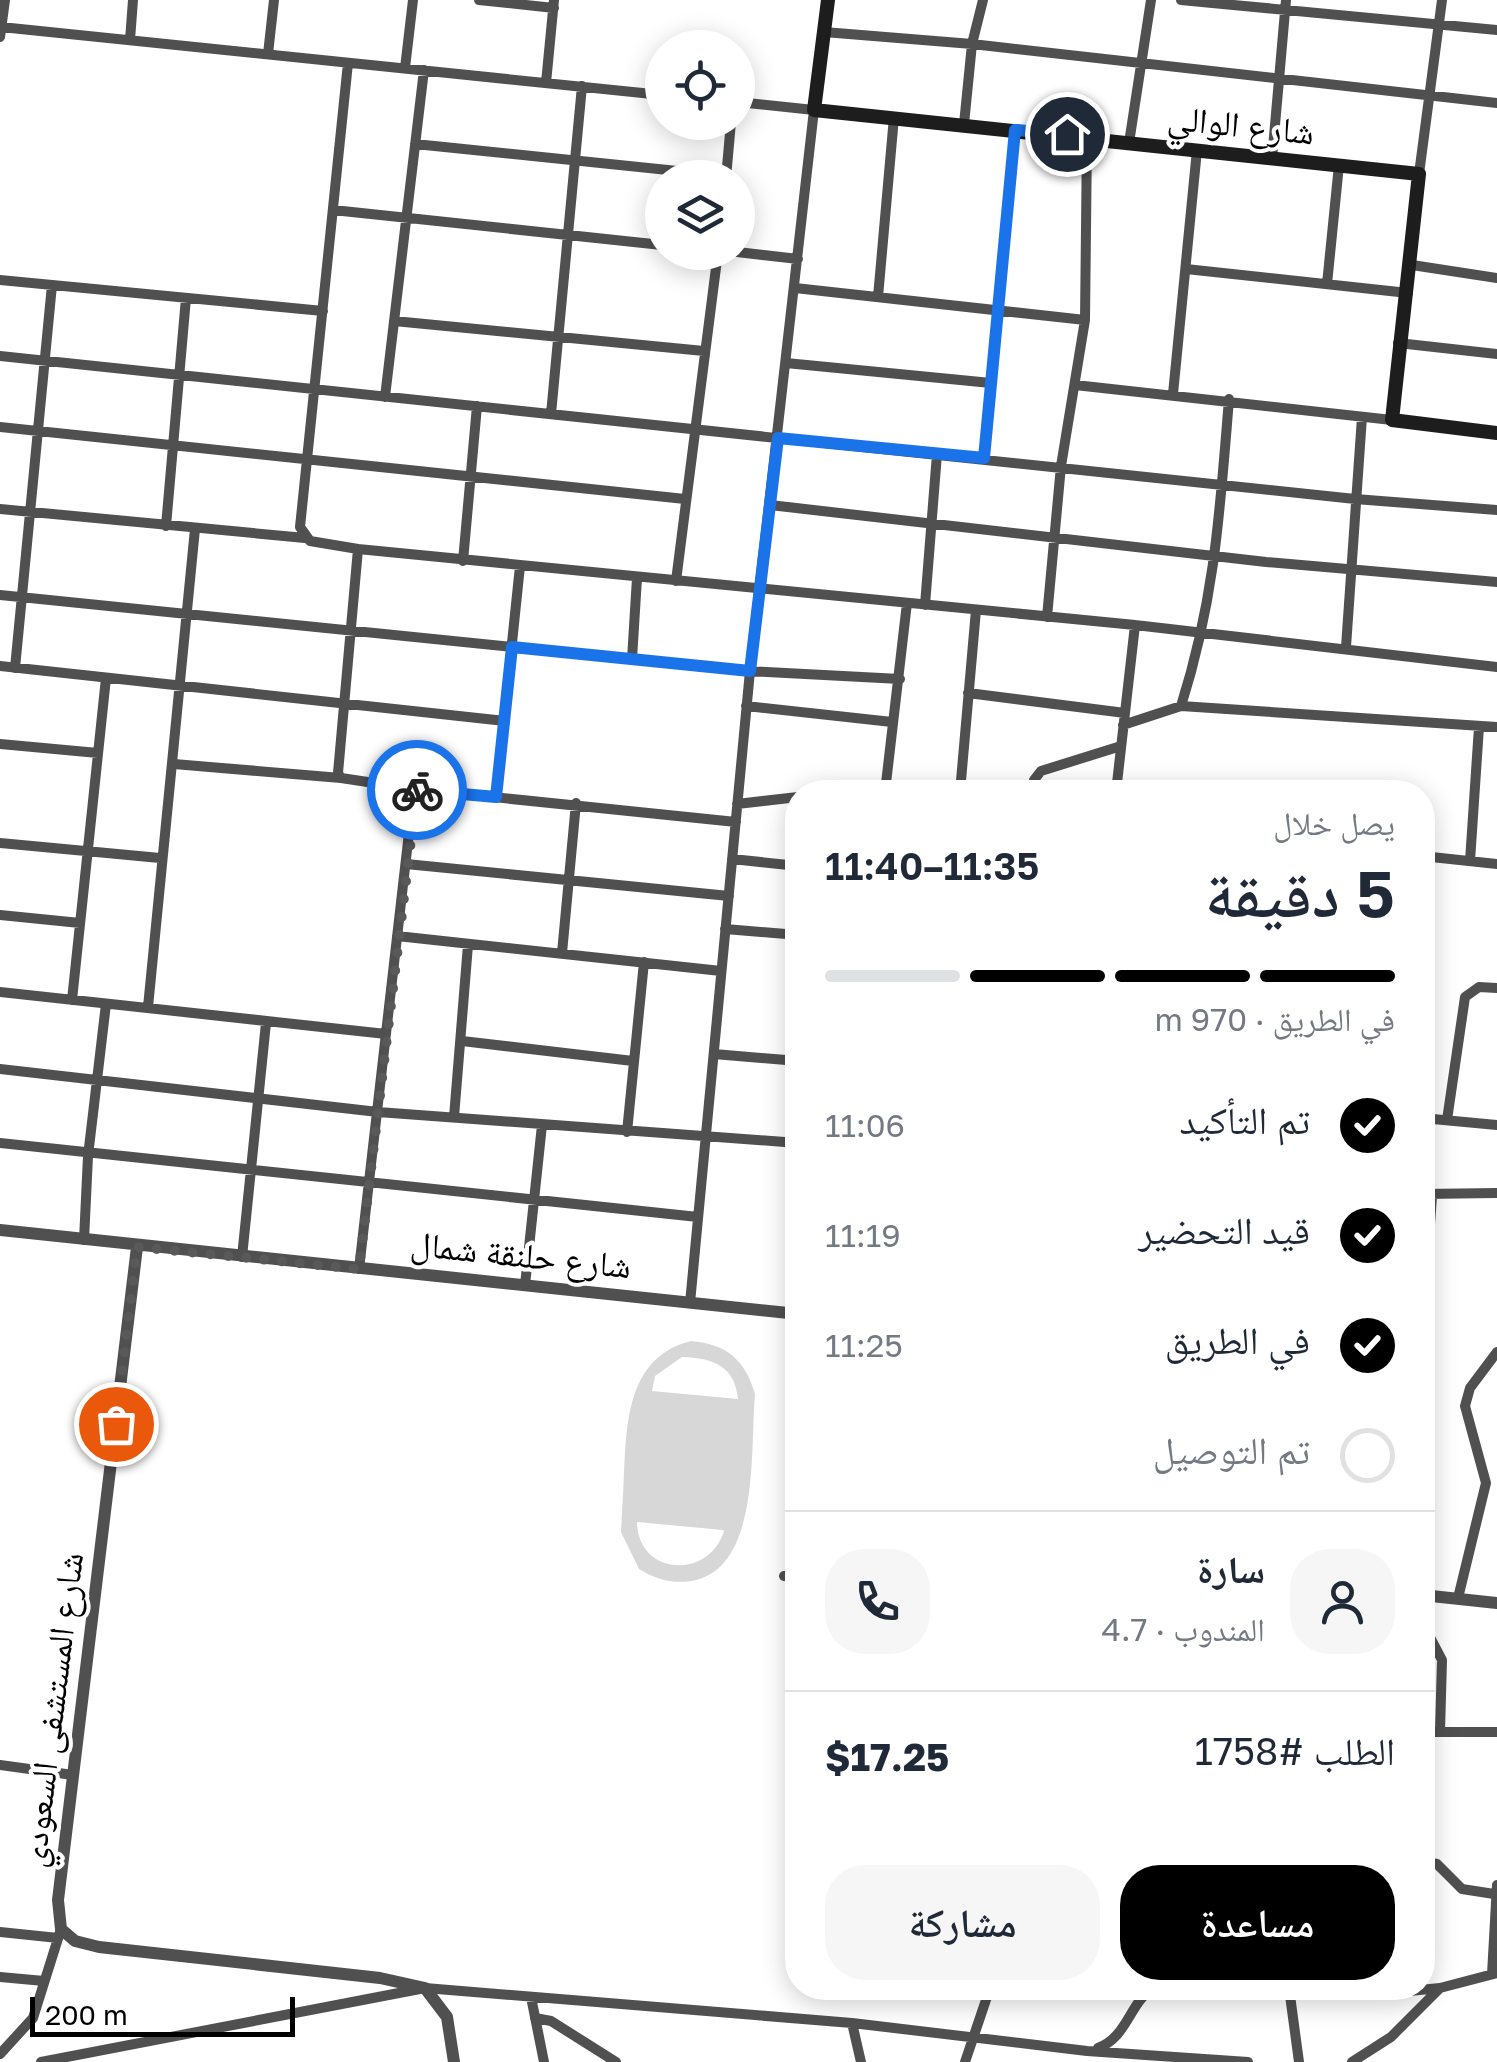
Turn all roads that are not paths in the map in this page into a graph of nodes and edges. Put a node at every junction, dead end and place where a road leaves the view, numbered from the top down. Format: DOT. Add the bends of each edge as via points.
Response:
graph roads {
  1 [pos="4,0"];
  2 [pos="134,0"];
  3 [pos="274,0"];
  4 [pos="413,0"];
  5 [pos="478,0"];
  6 [pos="828,0"];
  7 [pos="983,0"];
  8 [pos="1151,0"];
  9 [pos="1181,0"];
  10 [pos="1442,0"];
  11 [pos="554,4"];
  12 [pos="1285,5"];
  13 [pos="1439,25"];
  14 [pos="1497,30"];
  15 [pos="1,32"];
  16 [pos="824,32"];
  17 [pos="130,40"];
  18 [pos="972,44"];
  19 [pos="268,54"];
  20 [pos="348,62"];
  21 [pos="1141,66"];
  22 [pos="406,68"];
  23 [pos="424,70"];
  24 [pos="1280,80"];
  25 [pos="546,83"];
  26 [pos="582,86"];
  27 [pos="645,92"];
  28 [pos="1429,96"];
  29 [pos="1497,103"];
  30 [pos="755,104"];
  31 [pos="814,110"];
  32 [pos="894,118"];
  33 [pos="964,124"];
  34 [pos="1015,130"];
  35 [pos="1086,138"];
  36 [pos="1129,142"];
  37 [pos="415,144"];
  38 [pos="1197,150"];
  39 [pos="1272,159"];
  40 [pos="575,160"];
  41 [pos="1339,166"];
  42 [pos="645,168"];
  43 [pos="1419,174"];
  44 [pos="333,210"];
  45 [pos="406,217"];
  46 [pos="567,234"];
  47 [pos="645,242"];
  48 [pos="755,254"];
  49 [pos="798,259"];
  50 [pos="1412,265"];
  51 [pos="1497,266"];
  52 [pos="1186,269"];
  53 [pos="715,270"];
  54 [pos="1497,278"];
  55 [pos="0,280"];
  56 [pos="1327,284"];
  57 [pos="52,285"];
  58 [pos="795,288"];
  59 [pos="1409,292"];
  60 [pos="878,296"];
  61 [pos="186,298"];
  62 [pos="998,310"];
  63 [pos="323,311"];
  64 [pos="1085,320"];
  65 [pos="394,321"];
  66 [pos="558,337"];
  67 [pos="1398,343"];
  68 [pos="704,351"];
  69 [pos="1497,354"];
  70 [pos="0,356"];
  71 [pos="45,361"];
  72 [pos="786,363"];
  73 [pos="179,375"];
  74 [pos="991,384"];
  75 [pos="1075,385"];
  76 [pos="315,390"];
  77 [pos="1174,394"];
  78 [pos="386,397"];
  79 [pos="1229,398"];
  80 [pos="477,406"];
  81 [pos="550,414"];
  82 [pos="1362,417"];
  83 [pos="1392,420"];
  84 [pos="692,427"];
  85 [pos="0,428"];
  86 [pos="38,432"];
  87 [pos="1497,433"];
  88 [pos="778,438"];
  89 [pos="172,445"];
  90 [pos="937,454"];
  91 [pos="984,458"];
  92 [pos="308,460"];
  93 [pos="1061,466"];
  94 [pos="470,476"];
  95 [pos="1222,482"];
  96 [pos="685,498"];
  97 [pos="1354,499"];
  98 [pos="770,504"];
  99 [pos="0,510"];
  100 [pos="1497,510"];
  101 [pos="30,512"];
  102 [pos="932,525"];
  103 [pos="166,526"];
  104 [pos="195,529"];
  105 [pos="1054,537"];
  106 [pos="305,538"];
  107 [pos="358,549"];
  108 [pos="1216,553"];
  109 [pos="462,561"];
  110 [pos="520,566"];
  111 [pos="1354,567"];
  112 [pos="638,578"];
  113 [pos="676,581"];
  114 [pos="1497,582"];
  115 [pos="761,590"];
  116 [pos="0,595"];
  117 [pos="22,597"];
  118 [pos="907,604"];
  119 [pos="926,605"];
  120 [pos="976,610"];
  121 [pos="188,614"];
  122 [pos="1046,616"];
  123 [pos="1134,625"];
  124 [pos="352,630"];
  125 [pos="1204,632"];
  126 [pos="512,647"];
  127 [pos="1346,647"];
  128 [pos="632,659"];
  129 [pos="0,666"];
  130 [pos="1497,667"];
  131 [pos="14,668"];
  132 [pos="750,671"];
  133 [pos="106,678"];
  134 [pos="900,679"];
  135 [pos="181,686"];
  136 [pos="968,693"];
  137 [pos="346,704"];
  138 [pos="746,706"];
  139 [pos="1180,706"];
  140 [pos="1124,719"];
  141 [pos="504,720"];
  142 [pos="892,722"];
  143 [pos="1497,727"];
  144 [pos="1480,728"];
  145 [pos="0,744"];
  146 [pos="1121,746"];
  147 [pos="98,753"];
  148 [pos="174,764"];
  149 [pos="341,778"];
  150 [pos="886,780"];
  151 [pos="961,780"];
  152 [pos="1034,780"];
  153 [pos="1117,780"];
  154 [pos="414,789"];
  155 [pos="496,797"];
  156 [pos="785,798"];
  157 [pos="576,803"];
  158 [pos="737,804"];
  159 [pos="736,822"];
  160 [pos="0,843"];
  161 [pos="88,852"];
  162 [pos="1435,857"];
  163 [pos="160,858"];
  164 [pos="732,858"];
  165 [pos="1470,861"];
  166 [pos="406,864"];
  167 [pos="785,864"];
  168 [pos="1497,864"];
  169 [pos="568,880"];
  170 [pos="728,896"];
  171 [pos="0,914"];
  172 [pos="80,923"];
  173 [pos="726,929"];
  174 [pos="785,934"];
  175 [pos="397,936"];
  176 [pos="468,945"];
  177 [pos="562,953"];
  178 [pos="644,962"];
  179 [pos="722,971"];
  180 [pos="1497,988"];
  181 [pos="0,992"];
  182 [pos="72,1000"];
  183 [pos="106,1004"];
  184 [pos="148,1007"];
  185 [pos="266,1023"];
  186 [pos="386,1034"];
  187 [pos="462,1041"];
  188 [pos="714,1054"];
  189 [pos="785,1059"];
  190 [pos="633,1061"];
  191 [pos="0,1069"];
  192 [pos="98,1080"];
  193 [pos="258,1097"];
  194 [pos="378,1112"];
  195 [pos="454,1117"];
  196 [pos="1435,1119"];
  197 [pos="1447,1120"];
  198 [pos="542,1125"];
  199 [pos="1497,1125"];
  200 [pos="627,1132"];
  201 [pos="707,1137"];
  202 [pos="785,1142"];
  203 [pos="0,1143"];
  204 [pos="88,1156"];
  205 [pos="251,1166"];
  206 [pos="370,1181"];
  207 [pos="1497,1193"];
  208 [pos="1435,1195"];
  209 [pos="536,1198"];
  210 [pos="698,1217"];
  211 [pos="0,1230"];
  212 [pos="84,1240"];
  213 [pos="137,1247"];
  214 [pos="242,1257"];
  215 [pos="359,1269"];
  216 [pos="525,1285"];
  217 [pos="690,1303"];
  218 [pos="785,1313"];
  219 [pos="1497,1352"];
  220 [pos="1483,1467"];
  221 [pos="1497,1468"];
  222 [pos="1435,1595"];
  223 [pos="1458,1598"];
  224 [pos="1497,1603"];
  225 [pos="1435,1647"];
  226 [pos="1440,1730"];
  227 [pos="1435,1731"];
  228 [pos="1497,1732"];
  229 [pos="0,1765"];
  230 [pos="73,1774"];
  231 [pos="1435,1864"];
  232 [pos="1496,1889"];
  233 [pos="0,1932"];
  234 [pos="59,1933"];
  235 [pos="1495,1973"];
  236 [pos="0,1978"];
  237 [pos="44,1981"];
  238 [pos="425,1988"];
  239 [pos="1435,1988"];
  240 [pos="1440,1988"];
  241 [pos="1435,1993"];
  242 [pos="532,1997"];
  243 [pos="986,2000"];
  244 [pos="1140,2000"];
  245 [pos="1291,2000"];
  246 [pos="1428,2000"];
  247 [pos="535,2018"];
  248 [pos="852,2023"];
  249 [pos="974,2038"];
  250 [pos="1070,2048"];
  251 [pos="1087,2051"];
  252 [pos="0,2054"];
  253 [pos="41,2062"];
  254 [pos="454,2062"];
  255 [pos="544,2062"];
  256 [pos="616,2062"];
  257 [pos="861,2062"];
  258 [pos="965,2062"];
  259 [pos="1073,2062"];
  260 [pos="1248,2062"];
  261 [pos="1299,2062"];
  262 [pos="1352,2062"];
  1 -- 15 [label="street"];
  2 -- 17 [label="street"];
  3 -- 19 [label="street"];
  4 -- 22 [label="street"];
  5 -- 11 [label="street"];
  6 -- 16 [label="main road"];
  7 -- 18 [label="street"];
  8 -- 21 [label="street"];
  9 -- 12 [label="street"];
  10 -- 13 [label="street"];
  11 -- 25 [label="street"];
  12 -- 13 [label="street"];
  12 -- 24 [label="street"];
  13 -- 14 [label="street"];
  13 -- 28 [label="street"];
  15 -- 17 [label="street"];
  16 -- 18 [label="street"];
  16 -- 31 [label="main road"];
  17 -- 19 [label="street"];
  18 -- 21 [label="street"];
  18 -- 33 [label="street"];
  19 -- 20 [label="street"];
  20 -- 22 [label="street"];
  20 -- 44 [label="street"];
  21 -- 24 [label="street"];
  21 -- 36 [label="street"];
  22 -- 23 [label="street"];
  23 -- 25 [label="street"];
  23 -- 37 [label="street"];
  24 -- 28 [label="street"];
  24 -- 39 [label="street"];
  25 -- 26 [label="street"];
  26 -- 27 [label="street"];
  26 -- 40 [label="street"];
  28 -- 29 [label="street"];
  28 -- 43 [label="street"];
  30 -- 31 [label="street"];
  31 -- 32 [label="main road, شارع الوالي"];
  31 -- 49 [label="street"];
  32 -- 33 [label="main road, شارع الوالي"];
  32 -- 60 [label="street"];
  33 -- 34 [label="main road, شارع الوالي"];
  34 -- 35 [label="main road, شارع الوالي"];
  34 -- 62 [label="street"];
  35 -- 36 [label="main road, شارع الوالي"];
  35 -- 64 [label="street"];
  36 -- 38 [label="main road, شارع الوالي"];
  37 -- 40 [label="street"];
  37 -- 45 [label="street"];
  38 -- 39 [label="main road, شارع الوالي"];
  38 -- 52 [label="street"];
  39 -- 41 [label="main road, شارع الوالي"];
  40 -- 42 [label="street"];
  40 -- 46 [label="street"];
  41 -- 43 [label="main road, شارع الوالي"];
  41 -- 56 [label="street"];
  43 -- 50 [label="main road"];
  44 -- 45 [label="street"];
  44 -- 63 [label="street"];
  45 -- 46 [label="street"];
  45 -- 65 [label="street"];
  46 -- 47 [label="street"];
  46 -- 66 [label="street"];
  48 -- 49 [label="street"];
  49 -- 58 [label="street"];
  50 -- 54 [label="street"];
  50 -- 59 [label="main road"];
  51 -- 54 [label="street"];
  52 -- 56 [label="street"];
  52 -- 77 [label="street"];
  53 -- 68 [label="street"];
  55 -- 57 [label="street"];
  56 -- 59 [label="street"];
  57 -- 61 [label="street"];
  57 -- 71 [label="street"];
  58 -- 60 [label="street"];
  58 -- 72 [label="street"];
  59 -- 67 [label="main road"];
  60 -- 62 [label="street"];
  61 -- 63 [label="street"];
  61 -- 73 [label="street"];
  62 -- 64 [label="street"];
  62 -- 74 [label="street"];
  63 -- 76 [label="street"];
  64 -- 75 [label="street"];
  65 -- 66 [label="street"];
  65 -- 78 [label="street"];
  66 -- 68 [label="street"];
  66 -- 81 [label="street"];
  67 -- 69 [label="street"];
  67 -- 83 [label="main road"];
  68 -- 84 [label="street"];
  70 -- 71 [label="street"];
  71 -- 73 [label="street"];
  71 -- 86 [label="street"];
  72 -- 74 [label="street"];
  72 -- 88 [label="street"];
  73 -- 76 [label="street"];
  73 -- 89 [label="street"];
  74 -- 91 [label="street"];
  75 -- 77 [label="street"];
  75 -- 93 [label="street"];
  76 -- 78 [label="street"];
  76 -- 92 [label="street"];
  77 -- 79 [label="street"];
  78 -- 80 [label="street"];
  79 -- 82 [label="street"];
  79 -- 95 [label="street"];
  80 -- 81 [label="street"];
  80 -- 94 [label="street"];
  81 -- 84 [label="street"];
  82 -- 83 [label="street"];
  82 -- 97 [label="street"];
  83 -- 87 [label="main road"];
  84 -- 88 [label="street"];
  84 -- 96 [label="street"];
  85 -- 86 [label="street"];
  86 -- 89 [label="street"];
  86 -- 101 [label="street"];
  88 -- 90 [label="street"];
  88 -- 98 [label="street"];
  89 -- 92 [label="street"];
  89 -- 103 [label="street"];
  90 -- 91 [label="street"];
  90 -- 102 [label="street"];
  91 -- 93 [label="street"];
  92 -- 94 [label="street"];
  92 -- 106 [label="street" via="300,527"];
  93 -- 95 [label="street"];
  93 -- 105 [label="street"];
  94 -- 96 [label="street"];
  94 -- 109 [label="street"];
  95 -- 97 [label="street"];
  95 -- 108 [label="street"];
  96 -- 113 [label="street"];
  97 -- 100 [label="street"];
  97 -- 111 [label="street"];
  98 -- 102 [label="street"];
  98 -- 115 [label="street"];
  99 -- 101 [label="street"];
  101 -- 103 [label="street"];
  101 -- 117 [label="street"];
  102 -- 105 [label="street"];
  102 -- 119 [label="street"];
  103 -- 104 [label="street"];
  104 -- 106 [label="street"];
  104 -- 121 [label="street"];
  105 -- 108 [label="street"];
  105 -- 122 [label="street"];
  106 -- 107 [label="street"];
  107 -- 109 [label="street"];
  107 -- 124 [label="street"];
  108 -- 111 [label="street"];
  108 -- 125 [label="street"];
  109 -- 110 [label="street"];
  110 -- 112 [label="street"];
  110 -- 126 [label="street"];
  111 -- 114 [label="street"];
  111 -- 127 [label="street"];
  112 -- 113 [label="street"];
  112 -- 128 [label="street"];
  113 -- 115 [label="street"];
  115 -- 118 [label="street"];
  115 -- 132 [label="street"];
  116 -- 117 [label="street"];
  117 -- 121 [label="street"];
  117 -- 131 [label="street"];
  118 -- 119 [label="street"];
  118 -- 134 [label="street"];
  119 -- 120 [label="street"];
  120 -- 122 [label="street"];
  120 -- 136 [label="street"];
  121 -- 124 [label="street"];
  121 -- 135 [label="street"];
  122 -- 123 [label="street"];
  123 -- 125 [label="street"];
  123 -- 140 [label="street"];
  124 -- 126 [label="street"];
  124 -- 137 [label="street"];
  125 -- 127 [label="street"];
  125 -- 139 [label="street"];
  126 -- 128 [label="street"];
  126 -- 141 [label="street"];
  127 -- 130 [label="street"];
  128 -- 132 [label="street"];
  129 -- 131 [label="street"];
  131 -- 133 [label="street"];
  132 -- 134 [label="street"];
  132 -- 138 [label="street"];
  133 -- 135 [label="street"];
  133 -- 147 [label="street"];
  134 -- 142 [label="street"];
  135 -- 137 [label="street"];
  135 -- 148 [label="street"];
  136 -- 140 [label="street"];
  136 -- 151 [label="street"];
  137 -- 141 [label="street"];
  137 -- 149 [label="street"];
  138 -- 142 [label="street"];
  138 -- 158 [label="street"];
  139 -- 140 [label="street"];
  139 -- 144 [label="street"];
  140 -- 146 [label="street"];
  141 -- 155 [label="street"];
  142 -- 150 [label="street"];
  143 -- 144 [label="street"];
  144 -- 165 [label="street"];
  145 -- 147 [label="street"];
  146 -- 152 [label="street" via="1041,771"];
  146 -- 153 [label="street"];
  147 -- 161 [label="street"];
  148 -- 149 [label="street"];
  148 -- 163 [label="street"];
  149 -- 154 [label="street"];
  154 -- 155 [label="street"];
  154 -- 166 [label="street"];
  155 -- 157 [label="street"];
  156 -- 158 [label="street"];
  157 -- 159 [label="street"];
  157 -- 169 [label="street"];
  158 -- 159 [label="street"];
  159 -- 164 [label="street"];
  160 -- 161 [label="street"];
  161 -- 163 [label="street"];
  161 -- 172 [label="street"];
  162 -- 165 [label="street"];
  163 -- 184 [label="street"];
  164 -- 167 [label="street"];
  164 -- 170 [label="street"];
  165 -- 168 [label="street"];
  166 -- 169 [label="street"];
  166 -- 175 [label="street"];
  169 -- 170 [label="street"];
  169 -- 177 [label="street"];
  170 -- 173 [label="street"];
  171 -- 172 [label="street"];
  172 -- 182 [label="street"];
  173 -- 174 [label="street"];
  173 -- 179 [label="street"];
  175 -- 176 [label="street"];
  175 -- 186 [label="street"];
  176 -- 177 [label="street"];
  176 -- 187 [label="street"];
  177 -- 178 [label="street"];
  178 -- 179 [label="street"];
  178 -- 190 [label="street"];
  179 -- 188 [label="street"];
  180 -- 197 [label="street" via="1479,986 1465,997"];
  181 -- 182 [label="street"];
  182 -- 183 [label="street"];
  183 -- 184 [label="street"];
  183 -- 192 [label="street"];
  184 -- 185 [label="street"];
  185 -- 186 [label="street"];
  185 -- 193 [label="street"];
  186 -- 194 [label="street"];
  187 -- 190 [label="street"];
  187 -- 195 [label="street"];
  188 -- 189 [label="street"];
  188 -- 201 [label="street"];
  190 -- 200 [label="street"];
  191 -- 192 [label="street"];
  192 -- 193 [label="street"];
  192 -- 204 [label="street"];
  193 -- 194 [label="street"];
  193 -- 205 [label="street"];
  194 -- 195 [label="street"];
  194 -- 206 [label="street"];
  195 -- 198 [label="street"];
  196 -- 197 [label="street"];
  197 -- 199 [label="street"];
  198 -- 200 [label="street"];
  198 -- 209 [label="street"];
  200 -- 201 [label="street"];
  201 -- 202 [label="street"];
  201 -- 210 [label="street"];
  203 -- 204 [label="street"];
  204 -- 205 [label="street"];
  204 -- 212 [label="street"];
  205 -- 206 [label="street"];
  205 -- 214 [label="street"];
  206 -- 209 [label="street"];
  206 -- 215 [label="street"];
  207 -- 208 [label="street"];
  209 -- 210 [label="street"];
  209 -- 216 [label="street"];
  210 -- 217 [label="street"];
  211 -- 212 [label="street, شارع حلنقة شمال"];
  212 -- 213 [label="street, شارع حلنقة شمال"];
  213 -- 214 [label="street, شارع حلنقة شمال"];
  213 -- 230 [label="street, شارع المستشفى السعودي"];
  214 -- 215 [label="street, شارع حلنقة شمال"];
  215 -- 216 [label="street, شارع حلنقة شمال"];
  216 -- 217 [label="street, شارع حلنقة شمال"];
  217 -- 218 [label="street, شارع حلنقة شمال"];
  219 -- 220 [label="street" via="1465,1406"];
  220 -- 221 [label="street"];
  220 -- 223 [label="street" via="1486,1498"];
  222 -- 223 [label="street"];
  223 -- 224 [label="street"];
  225 -- 226 [label="street" via="1442,1660"];
  226 -- 227 [label="street"];
  226 -- 228 [label="street"];
  229 -- 230 [label="street"];
  230 -- 234 [label="street, شارع المستشفى السعودي"];
  231 -- 232 [label="street" via="1462,1888"];
  232 -- 235 [label="street"];
  233 -- 234 [label="street"];
  234 -- 237 [label="street"];
  234 -- 238 [label="street" via="98,1947"];
  235 -- 240 [label="street"];
  236 -- 237 [label="street"];
  237 -- 252 [label="street" via="33,2018"];
  238 -- 242 [label="street"];
  238 -- 253 [label="street"];
  238 -- 254 [label="street" via="447,2018"];
  239 -- 240 [label="street"];
  240 -- 241 [label="street"];
  242 -- 247 [label="street"];
  242 -- 248 [label="street"];
  243 -- 249 [label="street"];
  244 -- 251 [label="street" via="1116,2039"];
  245 -- 261 [label="street"];
  246 -- 262 [label="street"];
  247 -- 255 [label="street"];
  247 -- 256 [label="street" via="551,2021"];
  248 -- 249 [label="street"];
  248 -- 257 [label="street"];
  249 -- 250 [label="street"];
  249 -- 258 [label="street"];
  250 -- 251 [label="street"];
  250 -- 259 [label="street"];
  251 -- 260 [label="street"];
}
